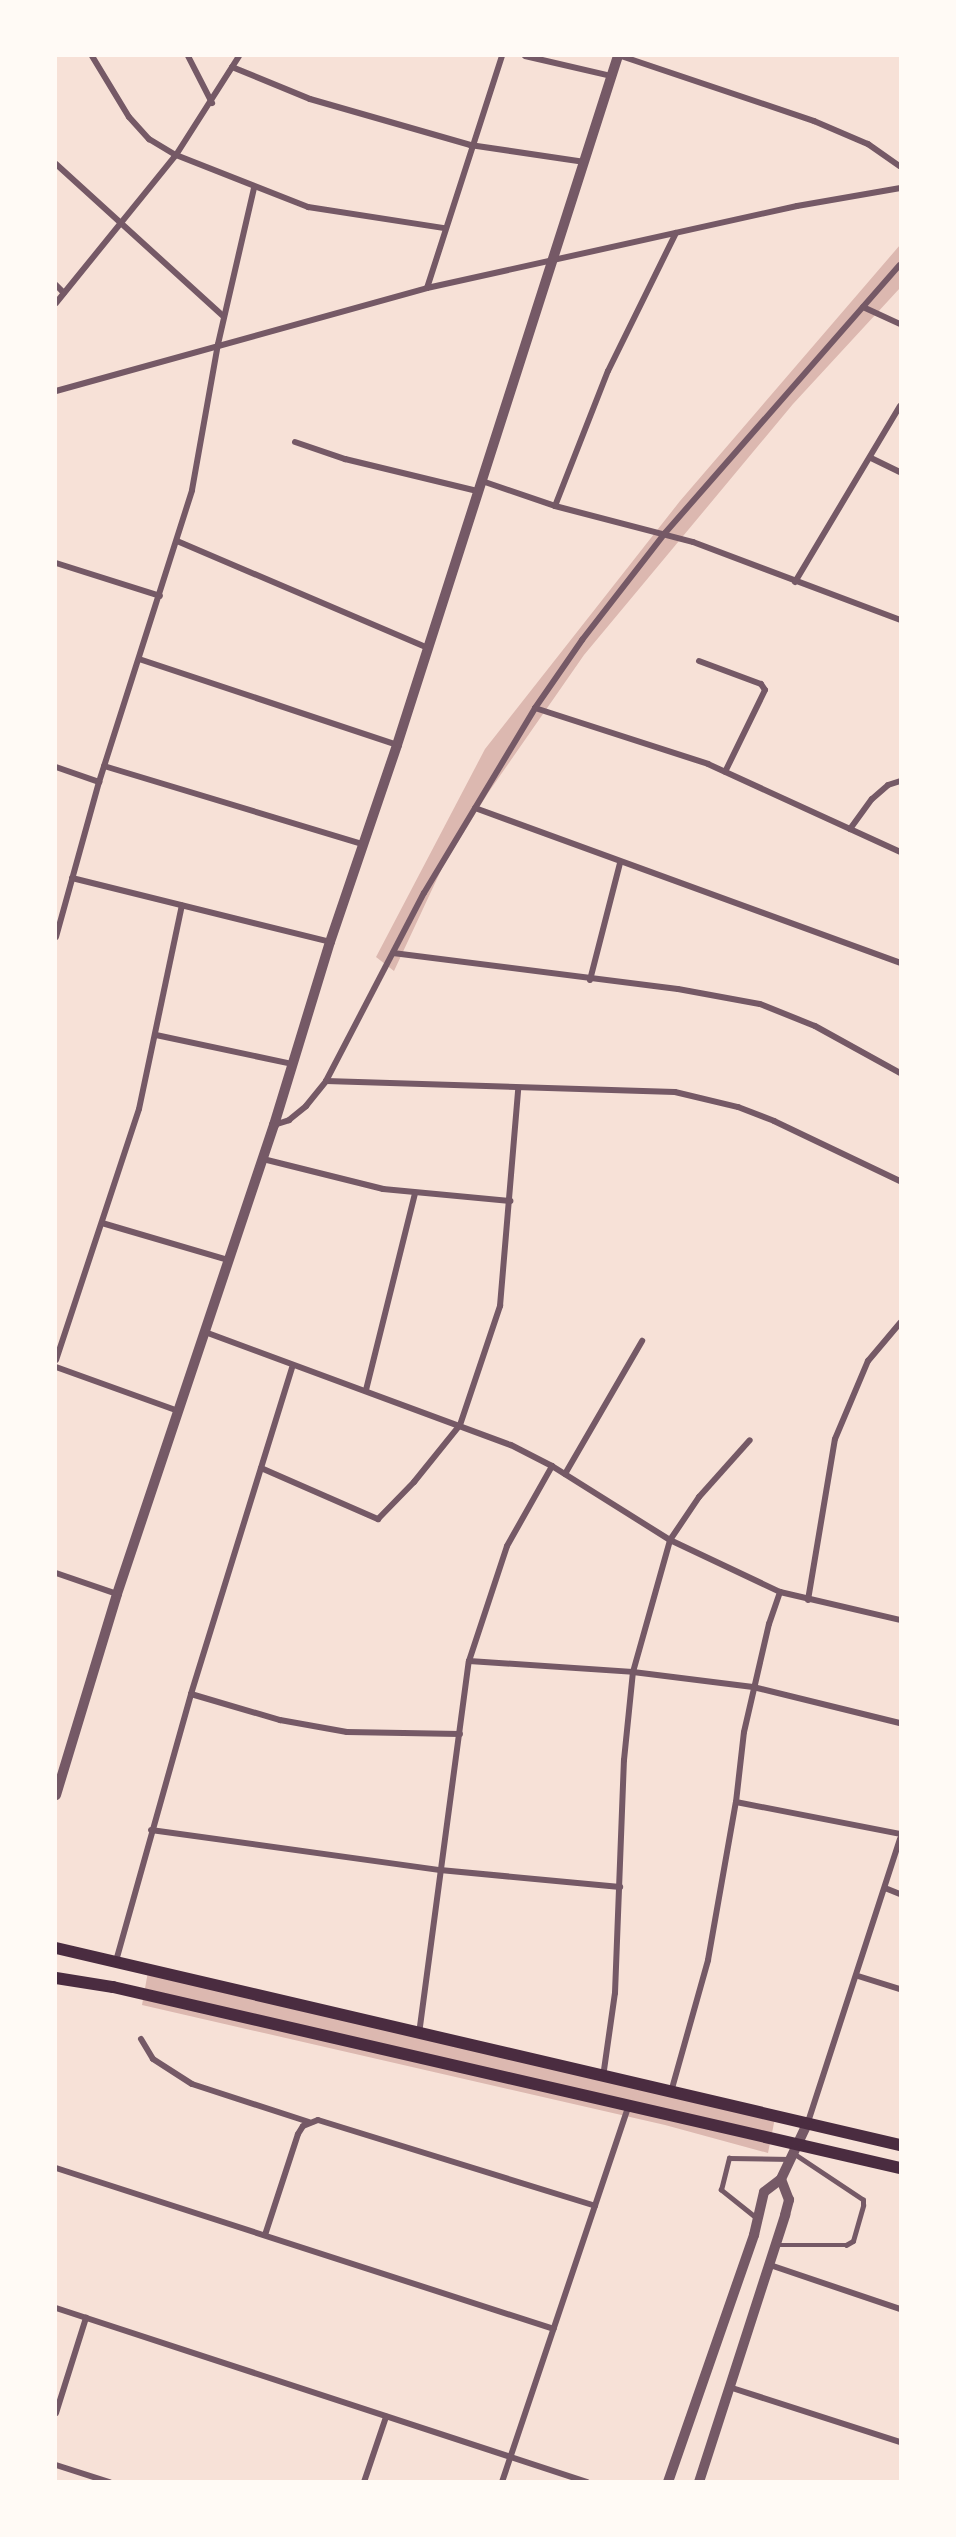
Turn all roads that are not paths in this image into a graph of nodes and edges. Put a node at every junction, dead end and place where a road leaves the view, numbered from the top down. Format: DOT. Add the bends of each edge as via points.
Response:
graph roads {
  1 [pos="92,56"];
  2 [pos="188,56"];
  3 [pos="239,56"];
  4 [pos="502,56"];
  5 [pos="525,56"];
  6 [pos="619,56"];
  7 [pos="232,67"];
  8 [pos="611,76"];
  9 [pos="212,103"];
  10 [pos="470,145"];
  11 [pos="176,155"];
  12 [pos="585,162"];
  13 [pos="56,164"];
  14 [pos="900,166"];
  15 [pos="254,188"];
  16 [pos="900,188"];
  17 [pos="120,223"];
  18 [pos="444,228"];
  19 [pos="676,233"];
  20 [pos="551,260"];
  21 [pos="900,265"];
  22 [pos="56,285"];
  23 [pos="427,288"];
  24 [pos="64,293"];
  25 [pos="56,303"];
  26 [pos="862,307"];
  27 [pos="224,317"];
  28 [pos="900,324"];
  29 [pos="218,344"];
  30 [pos="56,392"];
  31 [pos="900,406"];
  32 [pos="295,442"];
  33 [pos="871,458"];
  34 [pos="900,472"];
  35 [pos="481,480"];
  36 [pos="477,491"];
  37 [pos="555,506"];
  38 [pos="665,533"];
  39 [pos="177,541"];
  40 [pos="56,563"];
  41 [pos="795,582"];
  42 [pos="160,596"];
  43 [pos="900,620"];
  44 [pos="426,647"];
  45 [pos="139,659"];
  46 [pos="699,661"];
  47 [pos="535,708"];
  48 [pos="397,746"];
  49 [pos="104,766"];
  50 [pos="56,768"];
  51 [pos="725,772"];
  52 [pos="900,781"];
  53 [pos="99,782"];
  54 [pos="475,808"];
  55 [pos="850,829"];
  56 [pos="362,844"];
  57 [pos="900,852"];
  58 [pos="620,863"];
  59 [pos="72,879"];
  60 [pos="182,905"];
  61 [pos="56,937"];
  62 [pos="330,942"];
  63 [pos="393,953"];
  64 [pos="900,963"];
  65 [pos="590,980"];
  66 [pos="156,1035"];
  67 [pos="293,1064"];
  68 [pos="900,1073"];
  69 [pos="326,1081"];
  70 [pos="518,1090"];
  71 [pos="274,1125"];
  72 [pos="262,1158"];
  73 [pos="900,1181"];
  74 [pos="415,1193"];
  75 [pos="510,1201"];
  76 [pos="102,1223"];
  77 [pos="228,1260"];
  78 [pos="900,1323"];
  79 [pos="205,1332"];
  80 [pos="642,1341"];
  81 [pos="56,1360"];
  82 [pos="56,1367"];
  83 [pos="292,1367"];
  84 [pos="366,1390"];
  85 [pos="178,1411"];
  86 [pos="460,1425"];
  87 [pos="750,1440"];
  88 [pos="552,1466"];
  89 [pos="261,1468"];
  90 [pos="565,1474"];
  91 [pos="670,1540"];
  92 [pos="56,1574"];
  93 [pos="780,1592"];
  94 [pos="117,1594"];
  95 [pos="808,1599"];
  96 [pos="900,1620"];
  97 [pos="469,1661"];
  98 [pos="633,1672"];
  99 [pos="753,1687"];
  100 [pos="191,1694"];
  101 [pos="900,1723"];
  102 [pos="460,1734"];
  103 [pos="56,1795"];
  104 [pos="736,1802"];
  105 [pos="151,1830"];
  106 [pos="900,1834"];
  107 [pos="900,1839"];
  108 [pos="440,1870"];
  109 [pos="620,1887"];
  110 [pos="885,1888"];
  111 [pos="900,1894"];
  112 [pos="56,1948"];
  113 [pos="116,1962"];
  114 [pos="858,1976"];
  115 [pos="56,1978"];
  116 [pos="900,1989"];
  117 [pos="418,2035"];
  118 [pos="141,2039"];
  119 [pos="603,2078"];
  120 [pos="670,2093"];
  121 [pos="629,2105"];
  122 [pos="309,2122"];
  123 [pos="808,2122"];
  124 [pos="900,2145"];
  125 [pos="795,2152"];
  126 [pos="56,2168"];
  127 [pos="900,2168"];
  128 [pos="781,2180"];
  129 [pos="595,2206"];
  130 [pos="758,2219"];
  131 [pos="265,2235"];
  132 [pos="777,2245"];
  133 [pos="770,2265"];
  134 [pos="56,2308"];
  135 [pos="900,2309"];
  136 [pos="86,2318"];
  137 [pos="554,2329"];
  138 [pos="729,2387"];
  139 [pos="56,2412"];
  140 [pos="386,2417"];
  141 [pos="900,2442"];
  142 [pos="510,2458"];
  143 [pos="56,2464"];
  144 [pos="109,2481"];
  145 [pos="364,2481"];
  146 [pos="502,2481"];
  147 [pos="587,2481"];
  148 [pos="668,2481"];
  149 [pos="699,2481"];
  1 -- 11 [label="street" via="129,117 149,139"];
  2 -- 9 [label="street"];
  3 -- 7 [label="street"];
  4 -- 10 [label="street"];
  5 -- 8 [label="street"];
  6 -- 8 [label="street"];
  6 -- 14 [label="street" via="814,121 868,144"];
  7 -- 9 [label="street"];
  7 -- 10 [label="street" via="310,99"];
  8 -- 12 [label="street"];
  9 -- 11 [label="street"];
  10 -- 12 [label="street"];
  10 -- 18 [label="street"];
  11 -- 15 [label="street"];
  11 -- 17 [label="street"];
  12 -- 20 [label="street"];
  13 -- 17 [label="street"];
  15 -- 18 [label="street" via="308,207"];
  15 -- 27 [label="street"];
  16 -- 19 [label="street"];
  17 -- 24 [label="street"];
  17 -- 27 [label="street"];
  18 -- 23 [label="street"];
  19 -- 20 [label="street"];
  19 -- 37 [label="street" via="608,371"];
  20 -- 23 [label="street"];
  20 -- 35 [label="street"];
  21 -- 26 [label="street"];
  22 -- 24 [label="street"];
  23 -- 29 [label="street"];
  24 -- 25 [label="street"];
  26 -- 28 [label="street"];
  26 -- 38 [label="street"];
  27 -- 29 [label="street"];
  29 -- 30 [label="street"];
  29 -- 39 [label="street" via="192,490"];
  31 -- 33 [label="street"];
  32 -- 36 [label="street" via="345,459"];
  33 -- 34 [label="street"];
  33 -- 41 [label="street"];
  35 -- 36 [label="street"];
  35 -- 37 [label="street"];
  36 -- 44 [label="street"];
  37 -- 38 [label="street"];
  38 -- 41 [label="street"];
  38 -- 47 [label="street"];
  39 -- 42 [label="street"];
  39 -- 44 [label="street"];
  40 -- 42 [label="street"];
  41 -- 43 [label="street"];
  42 -- 45 [label="street"];
  44 -- 48 [label="street"];
  45 -- 48 [label="street"];
  45 -- 49 [label="street"];
  46 -- 51 [label="street" via="761,684 765,690"];
  47 -- 51 [label="street"];
  47 -- 54 [label="street"];
  48 -- 56 [label="street"];
  49 -- 53 [label="street"];
  49 -- 56 [label="street"];
  50 -- 53 [label="street"];
  51 -- 55 [label="street"];
  52 -- 55 [label="street" via="888,785 872,799"];
  53 -- 59 [label="street"];
  54 -- 58 [label="street"];
  54 -- 63 [label="street"];
  55 -- 57 [label="street"];
  56 -- 62 [label="street"];
  58 -- 64 [label="street"];
  58 -- 65 [label="street"];
  59 -- 60 [label="street"];
  59 -- 61 [label="street"];
  60 -- 62 [label="street"];
  60 -- 66 [label="street"];
  62 -- 67 [label="street"];
  63 -- 65 [label="street"];
  63 -- 69 [label="street"];
  65 -- 68 [label="street" via="760,1004 815,1026"];
  66 -- 67 [label="street"];
  66 -- 76 [label="street" via="139,1109"];
  67 -- 71 [label="street"];
  69 -- 70 [label="street"];
  69 -- 71 [label="street" via="306,1106 289,1120"];
  70 -- 73 [label="street" via="675,1092 712,1099 774,1121"];
  70 -- 75 [label="street"];
  71 -- 72 [label="street"];
  72 -- 74 [label="street" via="345,1181"];
  72 -- 77 [label="street"];
  74 -- 75 [label="street"];
  74 -- 84 [label="street"];
  75 -- 86 [label="street" via="496,1322"];
  76 -- 77 [label="street"];
  76 -- 81 [label="street"];
  77 -- 79 [label="street"];
  78 -- 95 [label="street" via="868,1361 835,1439"];
  79 -- 83 [label="street"];
  79 -- 85 [label="street"];
  80 -- 90 [label="street"];
  82 -- 85 [label="street"];
  83 -- 84 [label="street"];
  83 -- 89 [label="street"];
  84 -- 86 [label="street"];
  85 -- 94 [label="street"];
  86 -- 88 [label="street"];
  86 -- 89 [label="street" via="378,1519"];
  87 -- 91 [label="street" via="699,1497"];
  88 -- 90 [label="street"];
  88 -- 97 [label="street" via="507,1546"];
  89 -- 100 [label="street"];
  90 -- 91 [label="street"];
  91 -- 93 [label="street"];
  91 -- 98 [label="street"];
  92 -- 94 [label="street"];
  93 -- 95 [label="street"];
  93 -- 99 [label="street"];
  94 -- 103 [label="street"];
  95 -- 96 [label="street"];
  97 -- 98 [label="street"];
  97 -- 102 [label="street"];
  98 -- 99 [label="street"];
  98 -- 109 [label="street"];
  99 -- 101 [label="street"];
  99 -- 104 [label="street"];
  100 -- 102 [label="street" via="280,1720 347,1732"];
  100 -- 105 [label="street"];
  102 -- 108 [label="street"];
  104 -- 106 [label="street"];
  104 -- 120 [label="street" via="708,1960"];
  105 -- 108 [label="street"];
  105 -- 113 [label="street"];
  107 -- 110 [label="street"];
  108 -- 109 [label="street"];
  108 -- 117 [label="street"];
  109 -- 119 [label="street" via="615,1993"];
  110 -- 111 [label="street"];
  110 -- 114 [label="street"];
  112 -- 113 [label="main road"];
  113 -- 117 [label="main road"];
  114 -- 116 [label="street"];
  114 -- 123 [label="street"];
  115 -- 121 [label="main road" via="113,1987"];
  117 -- 119 [label="main road"];
  118 -- 122 [label="street" via="153,2059 192,2084"];
  119 -- 120 [label="main road"];
  120 -- 123 [label="main road"];
  121 -- 125 [label="main road"];
  121 -- 129 [label="street"];
  122 -- 129 [label="street" via="318,2120"];
  122 -- 131 [label="street" via="298,2134"];
  123 -- 124 [label="main road"];
  123 -- 125 [label="street"];
  125 -- 127 [label="main road"];
  125 -- 128 [label="street"];
  125 -- 130 [label="lane" via="729,2158 721,2190"];
  125 -- 132 [label="lane" via="863,2200 863,2205 853,2241 846,2245"];
  126 -- 131 [label="street"];
  128 -- 130 [label="street" via="764,2192"];
  128 -- 132 [label="street" via="789,2200"];
  129 -- 137 [label="street"];
  130 -- 148 [label="street"];
  131 -- 137 [label="street"];
  132 -- 133 [label="street"];
  133 -- 135 [label="street"];
  133 -- 138 [label="street"];
  134 -- 136 [label="street"];
  136 -- 139 [label="street"];
  136 -- 140 [label="street"];
  137 -- 142 [label="street"];
  138 -- 141 [label="street"];
  138 -- 149 [label="street"];
  140 -- 142 [label="street"];
  140 -- 145 [label="street"];
  142 -- 146 [label="street"];
  142 -- 147 [label="street"];
  143 -- 144 [label="street"];
}
